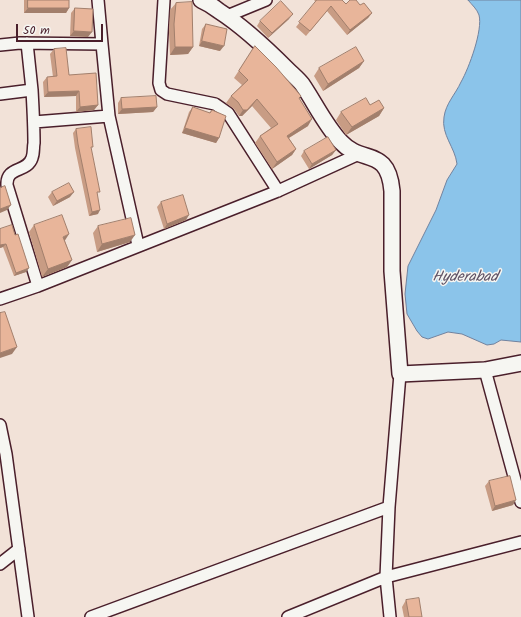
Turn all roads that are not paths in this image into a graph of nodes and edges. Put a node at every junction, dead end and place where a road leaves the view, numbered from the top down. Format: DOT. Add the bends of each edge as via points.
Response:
graph roads {
  1 [pos="98,0"];
  2 [pos="164,0"];
  3 [pos="202,0"];
  4 [pos="266,0"];
  5 [pos="227,16"];
  6 [pos="27,43"];
  7 [pos="102,44"];
  8 [pos="0,45"];
  9 [pos="32,90"];
  10 [pos="0,94"];
  11 [pos="109,116"];
  12 [pos="34,122"];
  13 [pos="359,154"];
  14 [pos="278,191"];
  15 [pos="138,245"];
  16 [pos="38,286"];
  17 [pos="0,299"];
  18 [pos="521,363"];
  19 [pos="485,370"];
  20 [pos="400,374"];
  21 [pos="0,425"];
  22 [pos="3,456"];
  23 [pos="521,502"];
  24 [pos="389,508"];
  25 [pos="521,542"];
  26 [pos="19,549"];
  27 [pos="0,564"];
  28 [pos="386,577"];
  29 [pos="28,617"];
  30 [pos="90,617"];
  31 [pos="288,617"];
  32 [pos="390,617"];
  1 -- 7 [label="street"];
  2 -- 14 [label="street" via="158,83 161,90 167,94 215,104 228,113"];
  3 -- 5 [label="street"];
  4 -- 5 [label="street"];
  5 -- 13 [label="street" via="267,49 301,84 342,144"];
  6 -- 7 [label="street"];
  6 -- 8 [label="street"];
  6 -- 9 [label="street"];
  7 -- 11 [label="street"];
  9 -- 10 [label="street"];
  9 -- 12 [label="street"];
  11 -- 12 [label="street"];
  11 -- 15 [label="street"];
  12 -- 16 [label="street" via="31,162 10,174 7,179"];
  13 -- 14 [label="street"];
  13 -- 20 [label="street" via="375,158 386,167 391,181 392,271"];
  14 -- 15 [label="street"];
  15 -- 16 [label="street"];
  16 -- 17 [label="street"];
  18 -- 19 [label="street"];
  19 -- 20 [label="street"];
  19 -- 23 [label="street"];
  20 -- 24 [label="street"];
  21 -- 22 [label="street"];
  22 -- 26 [label="street"];
  24 -- 28 [label="street"];
  24 -- 30 [label="street"];
  25 -- 28 [label="street"];
  26 -- 27 [label="street"];
  26 -- 29 [label="street"];
  28 -- 31 [label="street"];
  28 -- 32 [label="street"];
}
